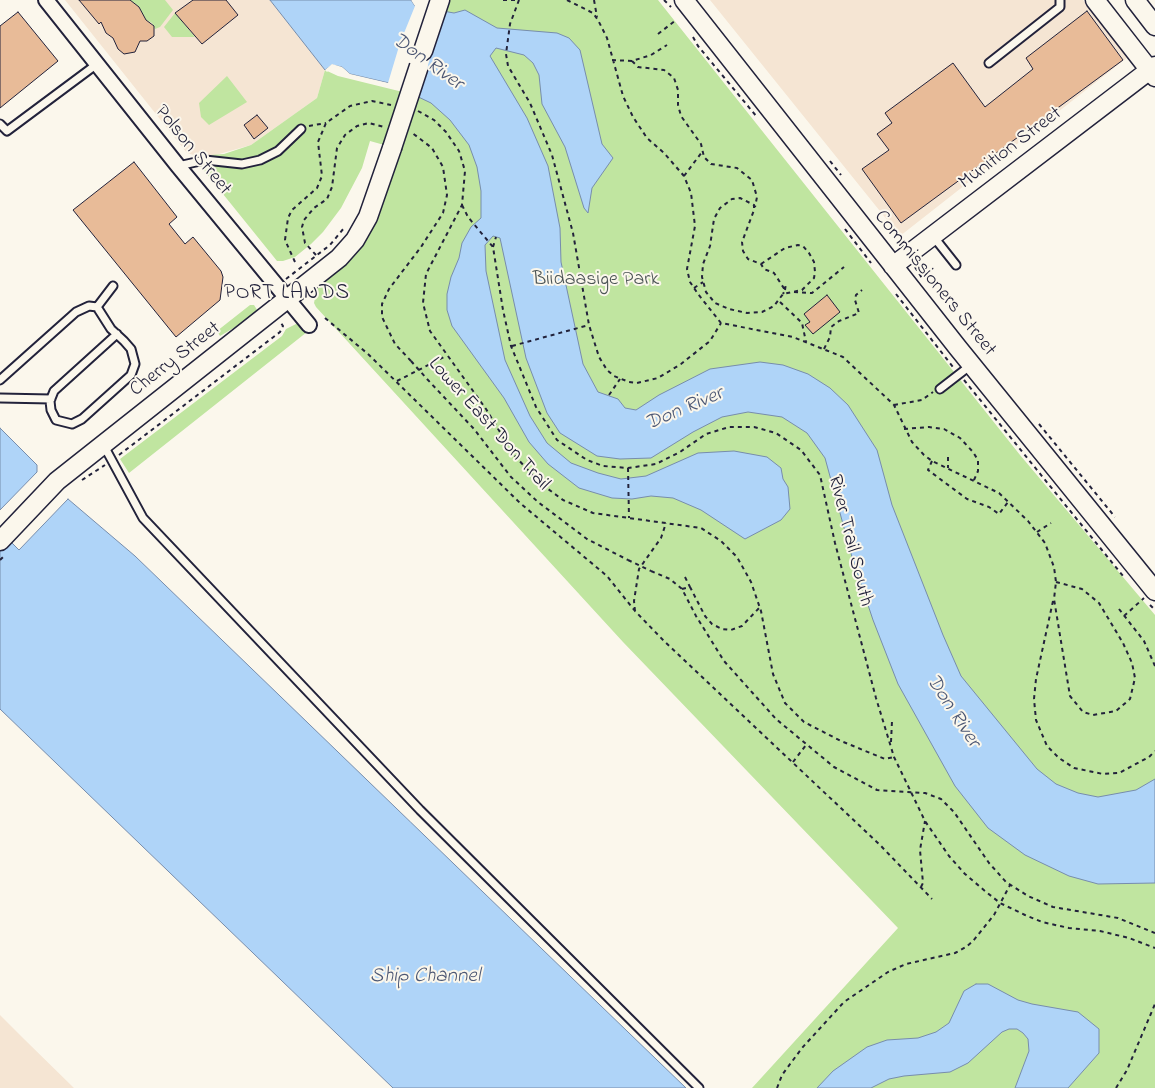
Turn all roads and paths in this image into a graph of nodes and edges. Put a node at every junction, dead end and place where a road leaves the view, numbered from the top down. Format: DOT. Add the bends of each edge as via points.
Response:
graph roads {
  1 [pos="46,0"];
  2 [pos="440,0"];
  3 [pos="503,0"];
  4 [pos="519,0"];
  5 [pos="567,0"];
  6 [pos="594,0"];
  7 [pos="684,0"];
  8 [pos="1060,0"];
  9 [pos="1095,0"];
  10 [pos="1135,0"];
  11 [pos="598,20"];
  12 [pos="676,20"];
  13 [pos="1155,26"];
  14 [pos="658,34"];
  15 [pos="667,45"];
  16 [pos="612,60"];
  17 [pos="632,61"];
  18 [pos="97,64"];
  19 [pos="989,64"];
  20 [pos="1153,71"];
  21 [pos="397,106"];
  22 [pos="414,110"];
  23 [pos="326,123"];
  24 [pos="0,124"];
  25 [pos="301,129"];
  26 [pos="702,152"];
  27 [pos="178,166"];
  28 [pos="684,176"];
  29 [pos="462,205"];
  30 [pos="754,210"];
  31 [pos="346,226"];
  32 [pos="932,236"];
  33 [pos="496,237"];
  34 [pos="494,247"];
  35 [pos="295,262"];
  36 [pos="761,264"];
  37 [pos="956,265"];
  38 [pos="893,266"];
  39 [pos="844,267"];
  40 [pos="293,274"];
  41 [pos="703,282"];
  42 [pos="786,283"];
  43 [pos="113,286"];
  44 [pos="694,288"];
  45 [pos="785,290"];
  46 [pos="862,290"];
  47 [pos="791,291"];
  48 [pos="783,294"];
  49 [pos="289,299"];
  50 [pos="780,301"];
  51 [pos="97,307"];
  52 [pos="325,318"];
  53 [pos="721,323"];
  54 [pos="309,325"];
  55 [pos="589,325"];
  56 [pos="282,328"];
  57 [pos="116,334"];
  58 [pos="806,342"];
  59 [pos="511,346"];
  60 [pos="824,349"];
  61 [pos="446,356"];
  62 [pos="411,361"];
  63 [pos="971,365"];
  64 [pos="620,379"];
  65 [pos="0,380"];
  66 [pos="396,381"];
  67 [pos="940,388"];
  68 [pos="609,396"];
  69 [pos="0,398"];
  70 [pos="50,399"];
  71 [pos="894,405"];
  72 [pos="904,429"];
  73 [pos="103,444"];
  74 [pos="948,457"];
  75 [pos="112,460"];
  76 [pos="932,461"];
  77 [pos="948,468"];
  78 [pos="628,469"];
  79 [pos="974,480"];
  80 [pos="77,484"];
  81 [pos="1009,501"];
  82 [pos="629,518"];
  83 [pos="666,523"];
  84 [pos="1051,523"];
  85 [pos="1037,532"];
  86 [pos="0,541"];
  87 [pos="685,577"];
  88 [pos="1056,582"];
  89 [pos="690,587"];
  90 [pos="682,589"];
  91 [pos="1150,595"];
  92 [pos="1054,599"];
  93 [pos="760,607"];
  94 [pos="1119,609"];
  95 [pos="635,612"];
  96 [pos="1124,616"];
  97 [pos="1155,666"];
  98 [pos="892,721"];
  99 [pos="891,744"];
  100 [pos="806,745"];
  101 [pos="1155,751"];
  102 [pos="894,757"];
  103 [pos="793,762"];
  104 [pos="911,792"];
  105 [pos="925,821"];
  106 [pos="1010,885"];
  107 [pos="921,887"];
  108 [pos="932,899"];
  109 [pos="1000,903"];
  110 [pos="1155,933"];
  111 [pos="1155,948"];
  112 [pos="1155,1004"];
  113 [pos="700,1088"];
  114 [pos="777,1088"];
  115 [pos="1116,1088"];
  1 -- 18 [label="street, Polson Street"];
  2 -- 49 [label="street, Cherry Street, bridge" via="368,217 355,240 339,258"];
  3 -- 4 [label="path"];
  4 -- 55 [label="path" via="510,24 506,54 511,75 530,103 552,155 573,233"];
  5 -- 11 [label="path" via="593,13"];
  6 -- 11 [label="path"];
  7 -- 38 [label="street, Commissioners Street"];
  8 -- 19 [label="lane" via="1060,7"];
  9 -- 20 [label="street"];
  10 -- 13 [label="street"];
  11 -- 16 [label="path" via="607,38"];
  12 -- 14 [label="path"];
  15 -- 17 [label="path"];
  16 -- 17 [label="path"];
  16 -- 28 [label="path" via="633,117 647,138"];
  17 -- 26 [label="path" via="638,66 664,70 674,78 681,116 701,144"];
  18 -- 24 [label="lane" via="7,131"];
  18 -- 27 [label="street, Polson Street"];
  20 -- 32 [label="street, Munition Street"];
  21 -- 23 [label="path" via="372,101 350,106"];
  22 -- 29 [label="path, Lower East Don Trail" via="434,120 459,151 465,171"];
  23 -- 25 [label="path"];
  23 -- 35 [label="path" via="318,142 322,176 316,188 288,218 285,240"];
  25 -- 27 [label="lane" via="278,151 260,160 242,164 205,160"];
  26 -- 28 [label="path"];
  26 -- 30 [label="path" via="711,164 737,168 752,180 757,197"];
  27 -- 49 [label="street, Polson Street"];
  28 -- 44 [label="path" via="694,207 695,226 687,269"];
  29 -- 34 [label="path"];
  29 -- 61 [label="path, Lower East Don Trail" via="426,274 424,303 430,331"];
  30 -- 36 [label="path" via="742,242 743,251 748,259"];
  30 -- 41 [label="path" via="754,205 740,198 732,199 720,208 714,219 710,246 703,264"];
  31 -- 40 [label="path" via="330,245"];
  32 -- 37 [label="lane"];
  32 -- 38 [label="street, Munition Street"];
  33 -- 34 [label="path, River Trail South"];
  34 -- 59 [label="path, River Trail South"];
  36 -- 45 [label="path" via="774,273"];
  36 -- 47 [label="path" via="792,245 806,249 814,262 814,278 802,290"];
  38 -- 63 [label="street, Commissioners Street"];
  39 -- 47 [label="path" via="812,293"];
  41 -- 44 [label="path"];
  41 -- 50 [label="path" via="715,303 729,309 762,312"];
  42 -- 45 [label="path"];
  43 -- 51 [label="lane"];
  44 -- 53 [label="path"];
  45 -- 48 [label="path"];
  46 -- 60 [label="path" via="855,300 859,313 831,327"];
  47 -- 48 [label="path"];
  48 -- 50 [label="path"];
  49 -- 54 [label="street, Polson Street"];
  49 -- 73 [label="street, Cherry Street"];
  50 -- 58 [label="path" via="802,323"];
  51 -- 57 [label="lane"];
  51 -- 65 [label="lane" via="89,306 76,312"];
  52 -- 66 [label="path"];
  53 -- 58 [label="path" via="766,330"];
  53 -- 64 [label="path" via="710,341 658,378 637,383"];
  55 -- 59 [label="path"];
  55 -- 64 [label="path" via="607,370"];
  56 -- 75 [label="path"];
  57 -- 70 [label="lane" via="54,391"];
  57 -- 70 [label="lane" via="131,349 135,364 131,375 82,419 72,424 56,420 50,410"];
  58 -- 60 [label="path"];
  59 -- 78 [label="path, River Trail South" via="536,407 557,440 587,460"];
  60 -- 71 [label="path" via="843,357"];
  61 -- 66 [label="path"];
  61 -- 82 [label="path, Lower East Don Trail" via="486,409 514,454 540,483 563,500 593,514"];
  62 -- 90 [label="path, Lower East Don Trail, bridge" via="474,429 511,477 538,502 587,539 670,579"];
  63 -- 67 [label="lane"];
  63 -- 91 [label="street, Commissioners Street"];
  64 -- 68 [label="path"];
  66 -- 95 [label="path" via="520,502 607,576"];
  67 -- 71 [label="path" via="922,400"];
  69 -- 70 [label="lane"];
  71 -- 72 [label="path"];
  72 -- 76 [label="path" via="912,442"];
  72 -- 79 [label="path" via="944,429 960,438 978,460"];
  73 -- 75 [label="lane"];
  73 -- 86 [label="street, Cherry Street" via="56,480"];
  74 -- 77 [label="path"];
  75 -- 80 [label="path"];
  75 -- 113 [label="lane" via="143,518 420,810"];
  76 -- 77 [label="path"];
  76 -- 81 [label="path" via="928,470 967,499 999,514"];
  77 -- 79 [label="path"];
  78 -- 82 [label="path"];
  78 -- 99 [label="path, River Trail South" via="656,464 706,434 729,427 754,427 776,433 802,450 820,475 863,651"];
  79 -- 81 [label="path"];
  81 -- 85 [label="path"];
  82 -- 83 [label="path, Lower East Don Trail"];
  83 -- 93 [label="path, Lower East Don Trail" via="701,528 721,542 742,566"];
  83 -- 95 [label="path" via="661,538 639,569"];
  84 -- 85 [label="path"];
  85 -- 88 [label="path" via="1045,543"];
  87 -- 89 [label="path"];
  88 -- 92 [label="path"];
  88 -- 92 [label="path" via="1082,589 1099,603 1123,643 1135,678 1130,699 1116,711 1093,715 1083,712 1070,696"];
  89 -- 90 [label="path"];
  89 -- 93 [label="path" via="705,616 722,629 742,626"];
  90 -- 100 [label="path, Lower East Don Trail" via="724,662 776,719"];
  91 -- 96 [label="path"];
  92 -- 101 [label="path" via="1034,699 1036,720 1047,746 1074,768 1103,774 1119,773"];
  93 -- 102 [label="path, Lower East Don Trail" via="773,674 785,703 804,722 841,742 885,759"];
  94 -- 96 [label="path"];
  95 -- 103 [label="path"];
  96 -- 97 [label="path" via="1144,641"];
  98 -- 99 [label="path"];
  99 -- 102 [label="path, River Trail South"];
  100 -- 103 [label="path"];
  100 -- 104 [label="path, Lower East Don Trail" via="834,767 876,790"];
  102 -- 104 [label="path"];
  103 -- 107 [label="path"];
  104 -- 105 [label="path"];
  104 -- 106 [label="path, Lower East Don Trail" via="941,799 954,812 989,863"];
  105 -- 107 [label="path" via="920,850"];
  105 -- 109 [label="path" via="965,874"];
  106 -- 109 [label="path"];
  106 -- 110 [label="path, Lower East Don Trail" via="1053,907 1118,918"];
  107 -- 108 [label="path"];
  109 -- 111 [label="path" via="1042,922 1119,935"];
  109 -- 114 [label="path" via="980,933 955,953 906,964 888,972 844,1002 802,1048 782,1075"];
  112 -- 115 [label="path"];
}
